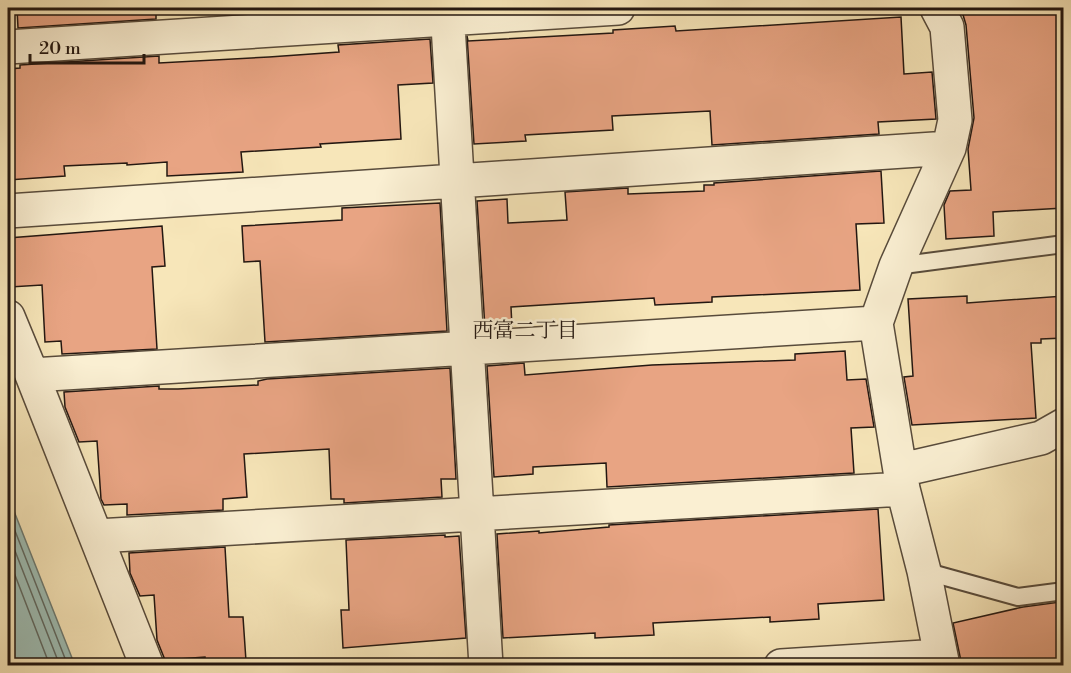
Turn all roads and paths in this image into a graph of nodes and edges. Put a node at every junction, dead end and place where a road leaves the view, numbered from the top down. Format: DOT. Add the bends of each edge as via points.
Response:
graph roads {
  1 [pos="618,8"];
  2 [pos="937,8"];
  3 [pos="448,13"];
  4 [pos="8,47"];
  5 [pos="948,148"];
  6 [pos="458,181"];
  7 [pos="8,211"];
  8 [pos="1064,244"];
  9 [pos="896,266"];
  10 [pos="8,317"];
  11 [pos="876,323"];
  12 [pos="467,348"];
  13 [pos="32,375"];
  14 [pos="1064,425"];
  15 [pos="902,479"];
  16 [pos="477,513"];
  17 [pos="97,536"];
  18 [pos="924,571"];
  19 [pos="1064,591"];
  20 [pos="941,661"];
  21 [pos="147,666"];
  22 [pos="486,666"];
  23 [pos="781,666"];
  1 -- 3 [label="street"];
  2 -- 5 [label="street" via="947,27 955,120"];
  3 -- 4 [label="street"];
  3 -- 6 [label="street"];
  5 -- 6 [label="street"];
  5 -- 9 [label="street"];
  6 -- 7 [label="street"];
  6 -- 12 [label="street"];
  8 -- 9 [label="lane"];
  9 -- 11 [label="street"];
  10 -- 13 [label="street"];
  11 -- 12 [label="street"];
  11 -- 15 [label="street"];
  12 -- 13 [label="street"];
  12 -- 16 [label="street"];
  13 -- 17 [label="street"];
  14 -- 15 [label="street" via="1041,438"];
  15 -- 16 [label="street"];
  15 -- 18 [label="street"];
  16 -- 17 [label="street"];
  16 -- 22 [label="street"];
  17 -- 21 [label="street"];
  18 -- 19 [label="lane" via="1018,597"];
  18 -- 20 [label="street"];
  20 -- 23 [label="street"];
}
